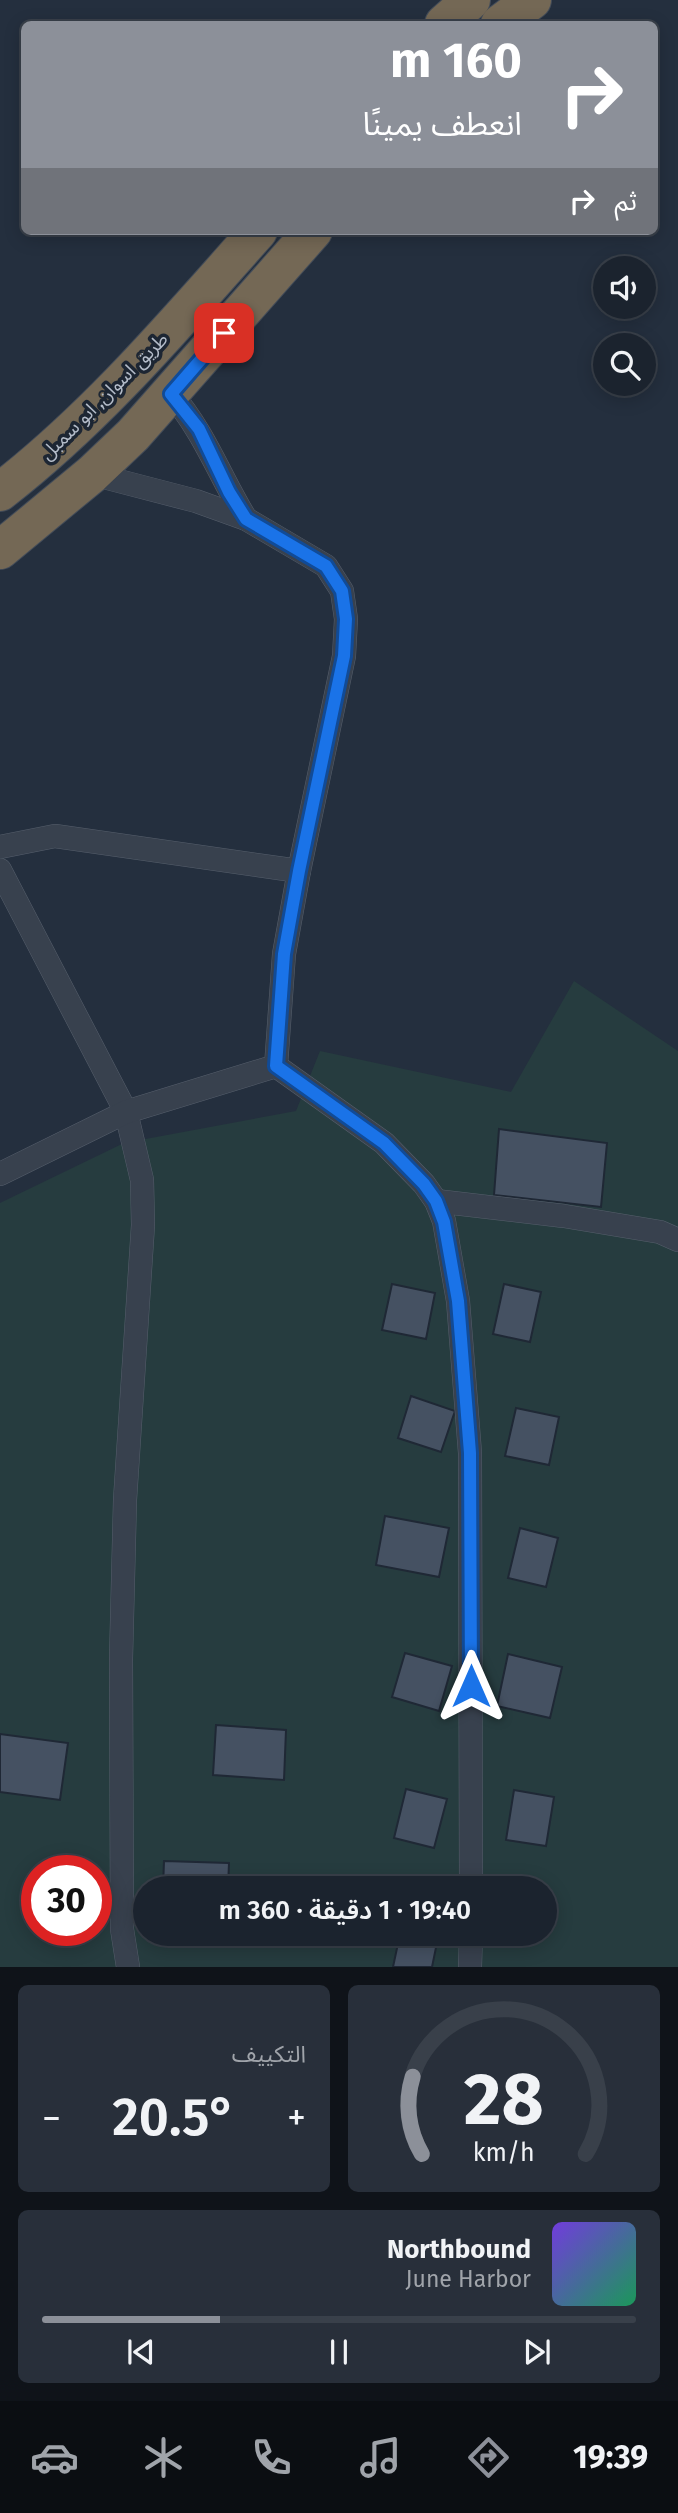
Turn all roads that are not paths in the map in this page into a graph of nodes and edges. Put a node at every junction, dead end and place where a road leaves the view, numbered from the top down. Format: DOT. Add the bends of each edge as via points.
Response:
graph roads {
  1 [pos="471,0"];
  2 [pos="532,0"];
  3 [pos="447,21"];
  4 [pos="504,21"];
  5 [pos="254,235"];
  6 [pos="310,235"];
  7 [pos="138,365"];
  8 [pos="171,394"];
  9 [pos="58,444"];
  10 [pos="92,474"];
  11 [pos="0,492"];
  12 [pos="246,519"];
  13 [pos="0,550"];
  14 [pos="0,848"];
  15 [pos="0,870"];
  16 [pos="299,871"];
  17 [pos="276,1066"];
  18 [pos="126,1112"];
  19 [pos="0,1174"];
  20 [pos="436,1201"];
  21 [pos="678,1240"];
  22 [pos="471,1876"];
  23 [pos="471,1946"];
  24 [pos="128,1967"];
  25 [pos="470,1967"];
  1 -- 3 [label="highway"];
  2 -- 4 [label="highway"];
  5 -- 7 [label="highway, طريق اسوان, ابو سمبل"];
  6 -- 8 [label="highway"];
  7 -- 8 [label="highway"];
  7 -- 9 [label="highway, طريق اسوان, ابو سمبل"];
  8 -- 10 [label="highway"];
  8 -- 12 [label="street" via="199,429"];
  9 -- 10 [label="highway"];
  9 -- 11 [label="highway, طريق اسوان, ابو سمبل"];
  10 -- 12 [label="street"];
  10 -- 13 [label="highway"];
  12 -- 16 [label="street" via="326,566 342,591 344,656"];
  14 -- 16 [label="street" via="55,836"];
  15 -- 18 [label="street"];
  16 -- 17 [label="street" via="284,954"];
  17 -- 18 [label="street"];
  17 -- 20 [label="street" via="384,1143"];
  18 -- 19 [label="street"];
  18 -- 24 [label="street" via="142,1180 143,1225 125,1500 121,1659 122,1929"];
  20 -- 21 [label="street" via="564,1216 660,1232"];
  20 -- 22 [label="street" via="458,1301 470,1453"];
  23 -- 25 [label="street"];
}
